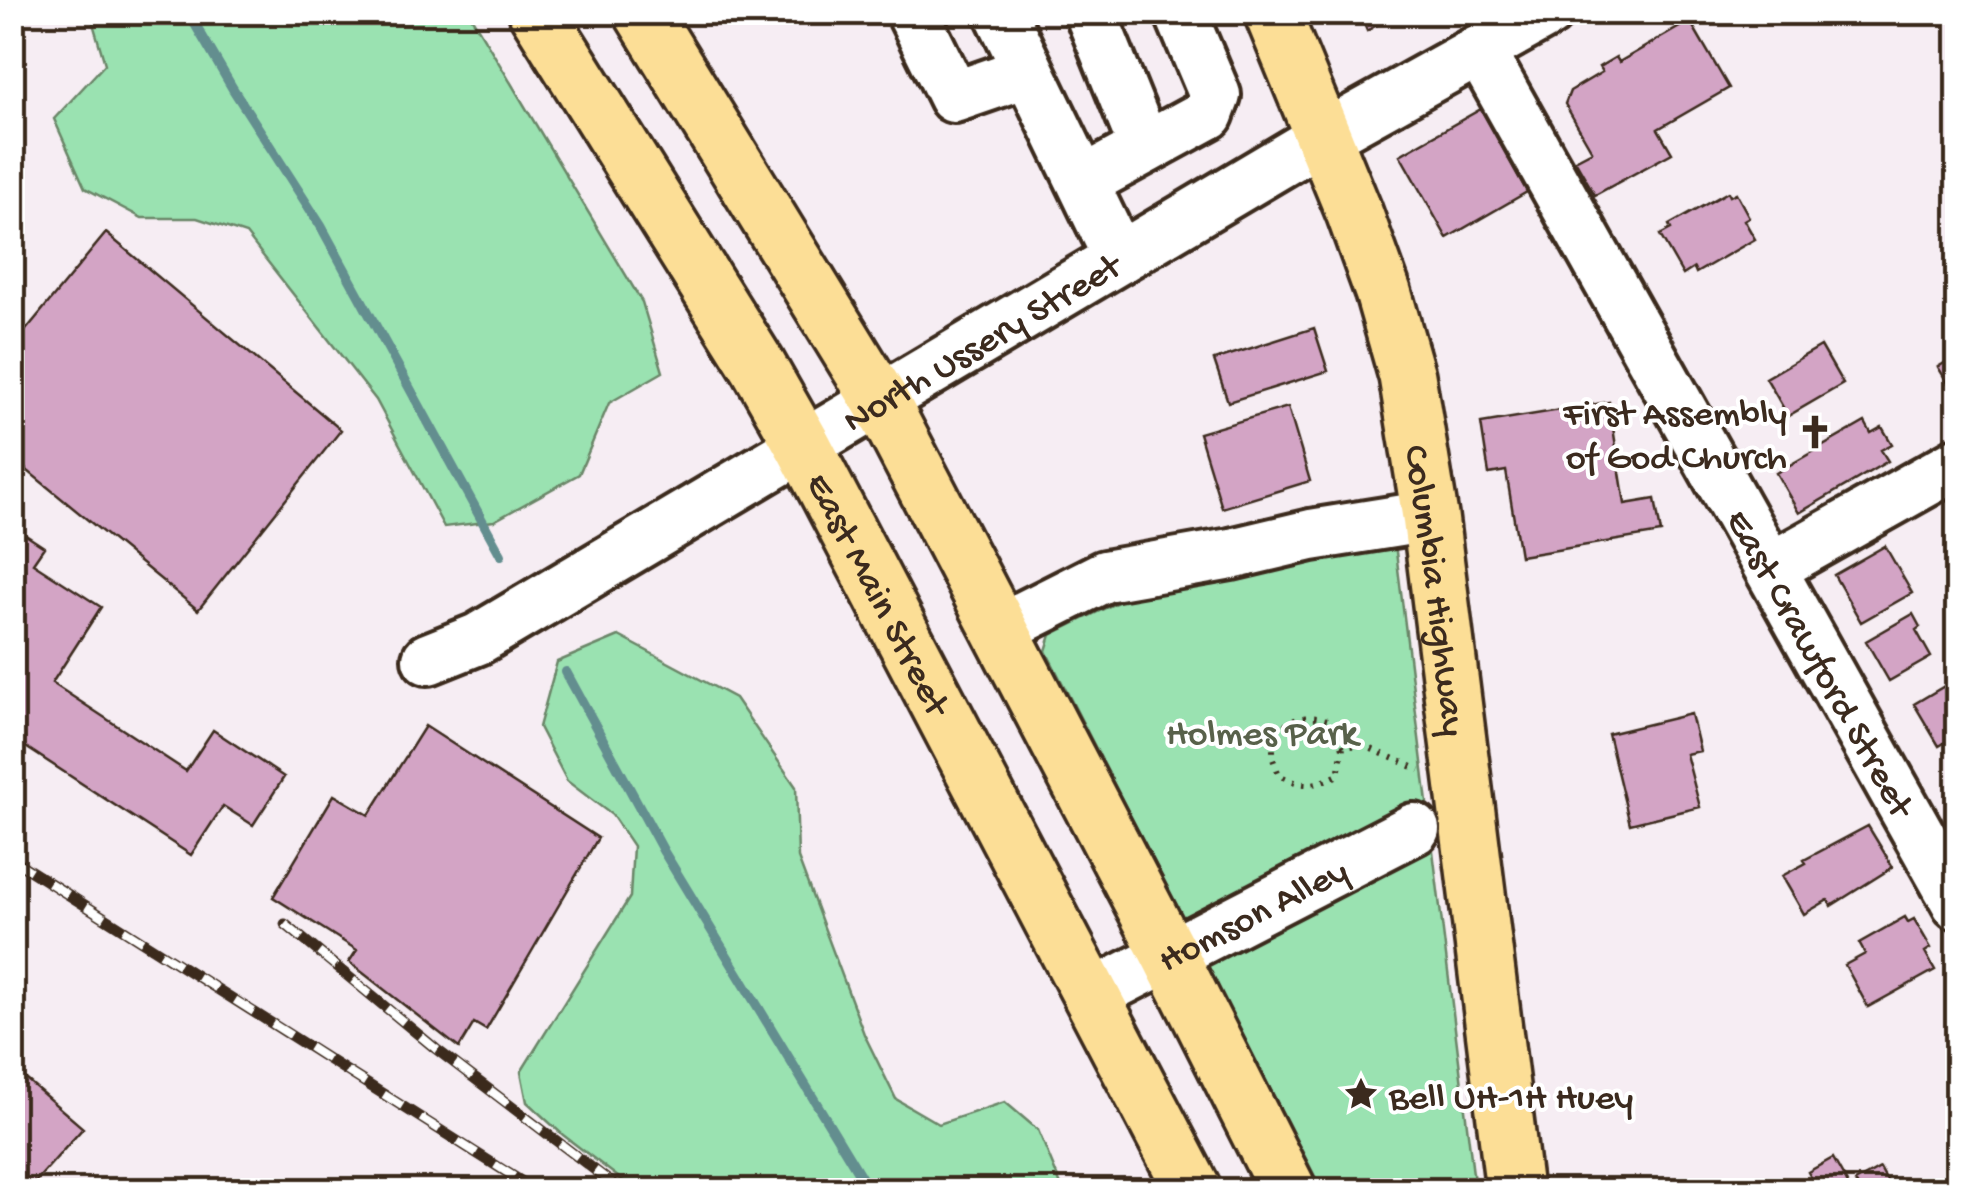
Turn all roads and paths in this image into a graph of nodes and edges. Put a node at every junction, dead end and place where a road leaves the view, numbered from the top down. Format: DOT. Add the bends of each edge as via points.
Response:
graph roads {
  1 [pos="537,12"];
  2 [pos="642,12"];
  3 [pos="912,12"];
  4 [pos="1000,12"];
  5 [pos="1090,12"];
  6 [pos="1180,12"];
  7 [pos="1272,12"];
  8 [pos="1548,12"];
  9 [pos="1480,51"];
  10 [pos="1026,72"];
  11 [pos="1192,122"];
  12 [pos="1323,137"];
  13 [pos="1145,148"];
  14 [pos="1083,182"];
  15 [pos="1228,193"];
  16 [pos="1119,258"];
  17 [pos="880,400"];
  18 [pos="804,447"];
  19 [pos="1958,463"];
  20 [pos="1430,516"];
  21 [pos="1771,568"];
  22 [pos="1000,628"];
  23 [pos="428,659"];
  24 [pos="1343,747"];
  25 [pos="1414,829"];
  26 [pos="1958,904"];
  27 [pos="1169,954"];
  28 [pos="1090,996"];
  29 [pos="1194,1190"];
  30 [pos="1288,1190"];
  31 [pos="1514,1190"];
  1 -- 18 [label="main road, East Main Street"];
  2 -- 17 [label="main road"];
  3 -- 10 [label="street" via="954,98"];
  4 -- 10 [label="street"];
  5 -- 13 [label="street"];
  6 -- 11 [label="street" via="1215,95 1208,114"];
  7 -- 12 [label="main road, Columbia Highway"];
  8 -- 9 [label="street, North Ussery Street"];
  9 -- 12 [label="street, North Ussery Street"];
  9 -- 21 [label="street, East Crawford Street"];
  10 -- 14 [label="street"];
  11 -- 13 [label="street"];
  11 -- 15 [label="street"];
  12 -- 15 [label="street, North Ussery Street"];
  12 -- 20 [label="main road, Columbia Highway" via="1383,292 1407,376"];
  13 -- 14 [label="street"];
  14 -- 16 [label="street"];
  15 -- 16 [label="street, North Ussery Street"];
  16 -- 17 [label="street, North Ussery Street"];
  17 -- 18 [label="street, North Ussery Street"];
  17 -- 22 [label="main road"];
  18 -- 23 [label="street, North Ussery Street" via="478,639"];
  18 -- 28 [label="main road, East Main Street"];
  19 -- 21 [label="street"];
  20 -- 22 [label="street" via="1105,576"];
  20 -- 31 [label="main road, Columbia Highway"];
  21 -- 26 [label="street, East Crawford Street"];
  22 -- 27 [label="main road"];
  24 -- 24 [label="path" via="1338,775 1300,786 1278,775 1273,735 1306,715 1328,720"];
  24 -- 25 [label="path" via="1362,745 1422,772 1412,788 1398,794"];
  25 -- 27 [label="street, Homson Alley"];
  27 -- 28 [label="street, Homson Alley"];
  27 -- 30 [label="main road"];
  28 -- 29 [label="main road, East Main Street"];
}
